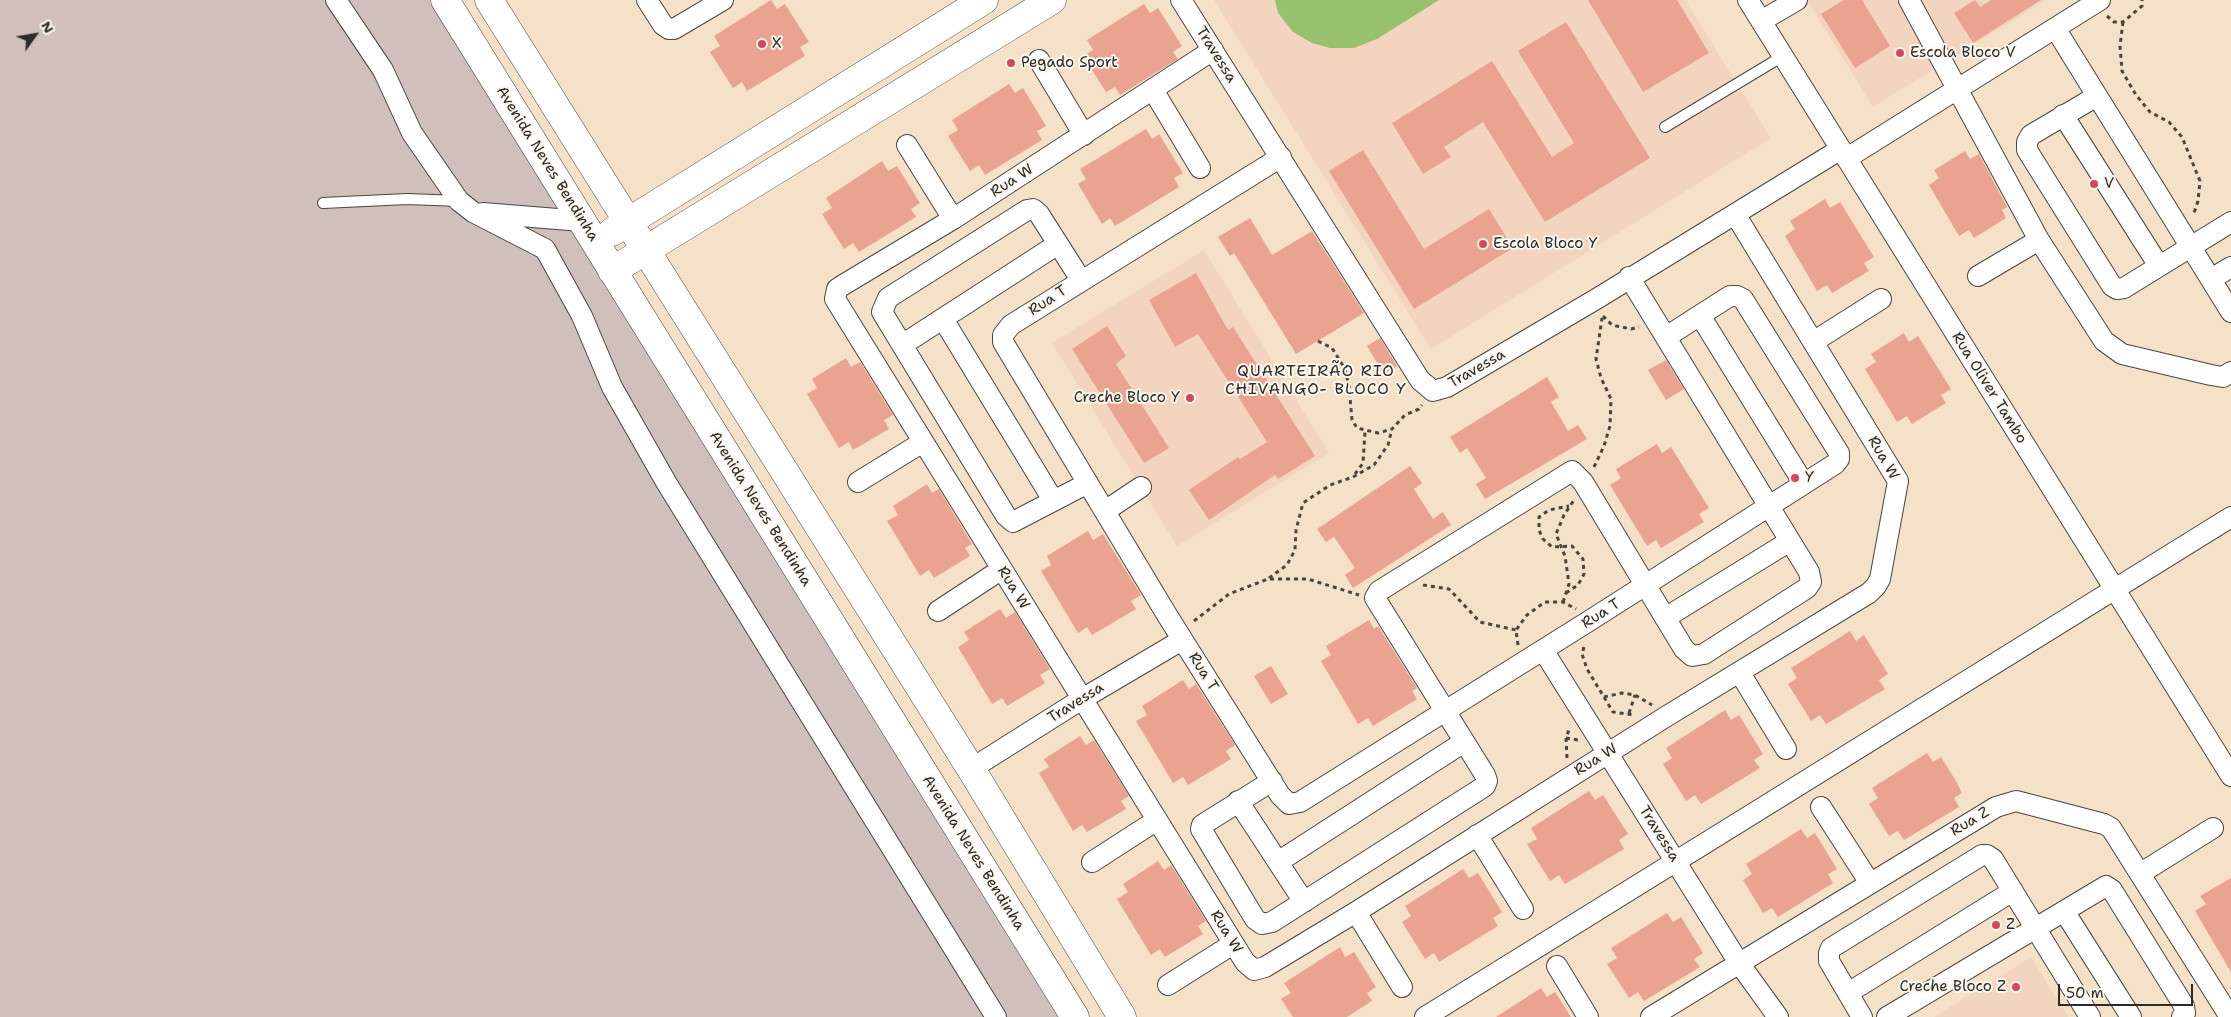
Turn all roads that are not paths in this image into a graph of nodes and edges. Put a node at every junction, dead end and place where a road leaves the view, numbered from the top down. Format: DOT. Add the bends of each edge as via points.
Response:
graph roads {
  1 [pos="336,0"];
  2 [pos="445,0"];
  3 [pos="489,0"];
  4 [pos="647,0"];
  5 [pos="723,0"];
  6 [pos="982,0"];
  7 [pos="1052,0"];
  8 [pos="1181,0"];
  9 [pos="1748,0"];
  10 [pos="1797,0"];
  11 [pos="1913,2"];
  12 [pos="2097,2"];
  13 [pos="1761,21"];
  14 [pos="2054,28"];
  15 [pos="1213,50"];
  16 [pos="1783,56"];
  17 [pos="1039,60"];
  18 [pos="1153,90"];
  19 [pos="1957,90"];
  20 [pos="2097,96"];
  21 [pos="2063,115"];
  22 [pos="1665,127"];
  23 [pos="1084,135"];
  24 [pos="907,144"];
  25 [pos="1844,154"];
  26 [pos="1281,157"];
  27 [pos="1200,168"];
  28 [pos="596,173"];
  29 [pos="563,190"];
  30 [pos="679,190"];
  31 [pos="323,203"];
  32 [pos="466,207"];
  33 [pos="1735,214"];
  34 [pos="953,219"];
  35 [pos="696,220"];
  36 [pos="628,222"];
  37 [pos="2231,222"];
  38 [pos="579,228"];
  39 [pos="2039,240"];
  40 [pos="2189,241"];
  41 [pos="1058,244"];
  42 [pos="545,248"];
  43 [pos="646,250"];
  44 [pos="2159,266"];
  45 [pos="2231,267"];
  46 [pos="612,271"];
  47 [pos="1978,276"];
  48 [pos="1629,277"];
  49 [pos="2211,279"];
  50 [pos="1081,280"];
  51 [pos="677,299"];
  52 [pos="1881,299"];
  53 [pos="2231,312"];
  54 [pos="1701,317"];
  55 [pos="943,319"];
  56 [pos="644,321"];
  57 [pos="1666,337"];
  58 [pos="1813,342"];
  59 [pos="902,345"];
  60 [pos="2231,372"];
  61 [pos="923,442"];
  62 [pos="858,482"];
  63 [pos="1088,483"];
  64 [pos="1804,484"];
  65 [pos="1141,487"];
  66 [pos="1053,500"];
  67 [pos="1769,507"];
  68 [pos="1104,511"];
  69 [pos="2231,517"];
  70 [pos="1790,540"];
  71 [pos="1002,569"];
  72 [pos="1646,586"];
  73 [pos="2114,589"];
  74 [pos="938,611"];
  75 [pos="1665,618"];
  76 [pos="1182,640"];
  77 [pos="1543,650"];
  78 [pos="1740,673"];
  79 [pos="1082,699"];
  80 [pos="1444,712"];
  81 [pos="1464,742"];
  82 [pos="1786,749"];
  83 [pos="1609,753"];
  84 [pos="971,769"];
  85 [pos="2231,776"];
  86 [pos="1272,782"];
  87 [pos="1238,801"];
  88 [pos="1822,808"];
  89 [pos="1157,820"];
  90 [pos="2213,828"];
  91 [pos="1477,835"];
  92 [pos="1676,861"];
  93 [pos="1092,862"];
  94 [pos="1278,862"];
  95 [pos="2141,873"];
  96 [pos="1870,883"];
  97 [pos="2013,891"];
  98 [pos="1304,902"];
  99 [pos="1523,909"];
  100 [pos="1356,912"];
  101 [pos="2064,912"];
  102 [pos="2036,928"];
  103 [pos="1233,944"];
  104 [pos="1739,963"];
  105 [pos="1557,966"];
  106 [pos="1168,985"];
  107 [pos="1402,987"];
  108 [pos="1848,993"];
  109 [pos="2228,1007"];
  110 [pos="996,1017"];
  111 [pos="1075,1017"];
  112 [pos="1122,1017"];
  113 [pos="1425,1017"];
  114 [pos="1588,1017"];
  115 [pos="1651,1017"];
  116 [pos="1778,1017"];
  117 [pos="1862,1017"];
  118 [pos="1887,1017"];
  119 [pos="2090,1017"];
  120 [pos="2131,1017"];
  121 [pos="2182,1017"];
  1 -- 32 [label="street" via="384,70 412,133"];
  2 -- 29 [label="street, Avenida Neves Bendinha"];
  3 -- 28 [label="street"];
  4 -- 5 [label="street" via="669,29"];
  6 -- 30 [label="street"];
  7 -- 35 [label="street"];
  8 -- 15 [label="street, Travessa"];
  9 -- 13 [label="street, Rua Oliver Tambo"];
  10 -- 13 [label="street"];
  11 -- 19 [label="street"];
  12 -- 14 [label="street, Travessa"];
  13 -- 16 [label="street, Rua Oliver Tambo"];
  14 -- 19 [label="street, Travessa"];
  14 -- 20 [label="street"];
  15 -- 18 [label="street, Rua W"];
  15 -- 26 [label="street, Travessa"];
  16 -- 22 [label="lane"];
  16 -- 25 [label="street, Rua Oliver Tambo"];
  17 -- 23 [label="street"];
  18 -- 23 [label="street, Rua W"];
  18 -- 27 [label="street"];
  19 -- 25 [label="street, Travessa"];
  19 -- 39 [label="street"];
  20 -- 21 [label="street"];
  20 -- 40 [label="street"];
  21 -- 44 [label="street"];
  21 -- 44 [label="street" via="2031,135 2027,150 2106,277 2117,289 2124,288"];
  23 -- 34 [label="street, Rua W"];
  24 -- 34 [label="street"];
  25 -- 33 [label="street, Travessa"];
  25 -- 73 [label="street, Rua Oliver Tambo"];
  26 -- 48 [label="street, Travessa" via="1420,380 1433,391 1447,387"];
  26 -- 50 [label="street, Rua T"];
  28 -- 29 [label="street" via="587,191 574,193"];
  28 -- 36 [label="street"];
  29 -- 38 [label="street, Avenida Neves Bendinha"];
  30 -- 35 [label="street" via="676,200 679,209 686,217"];
  30 -- 36 [label="street"];
  31 -- 32 [label="lane" via="407,199"];
  32 -- 38 [label="street"];
  32 -- 42 [label="street"];
  33 -- 48 [label="street, Travessa"];
  33 -- 58 [label="street, Rua W"];
  34 -- 61 [label="street, Rua W" via="843,285 835,295 837,304"];
  35 -- 43 [label="street"];
  36 -- 38 [label="street"];
  36 -- 43 [label="street"];
  37 -- 40 [label="street"];
  38 -- 42 [label="street"];
  38 -- 46 [label="street, Avenida Neves Bendinha"];
  39 -- 47 [label="street"];
  39 -- 60 [label="street" via="2104,341 2116,352 2211,375 2223,377"];
  40 -- 44 [label="street"];
  40 -- 49 [label="street"];
  41 -- 50 [label="street"];
  41 -- 55 [label="street"];
  41 -- 59 [label="street" via="1039,214 1033,209 1027,210 888,298 882,312"];
  42 -- 110 [label="street" via="582,316 612,387 666,482"];
  43 -- 46 [label="street"];
  43 -- 51 [label="street"];
  45 -- 49 [label="street"];
  46 -- 56 [label="street, Avenida Neves Bendinha"];
  48 -- 57 [label="street"];
  49 -- 53 [label="street"];
  50 -- 63 [label="street, Rua T" via="1011,325 1003,335 1003,342"];
  51 -- 56 [label="street" via="668,296 650,304"];
  51 -- 84 [label="street"];
  52 -- 58 [label="street"];
  54 -- 57 [label="street"];
  54 -- 64 [label="street"];
  54 -- 64 [label="street, Rua T" via="1730,296 1743,299 1839,453 1835,464"];
  55 -- 59 [label="street"];
  55 -- 66 [label="street"];
  56 -- 111 [label="street, Avenida Neves Bendinha"];
  57 -- 67 [label="street"];
  58 -- 78 [label="street, Rua W" via="1898,481 1880,579 1869,592"];
  59 -- 66 [label="street" via="1006,516 1013,522 1019,522"];
  61 -- 62 [label="street"];
  61 -- 71 [label="street, Rua W"];
  63 -- 66 [label="street"];
  63 -- 68 [label="street, Rua T"];
  64 -- 67 [label="street, Rua T"];
  65 -- 68 [label="street"];
  67 -- 70 [label="street"];
  67 -- 72 [label="street, Rua T"];
  68 -- 76 [label="street, Rua T"];
  69 -- 73 [label="street"];
  70 -- 75 [label="street"];
  70 -- 75 [label="street" via="1810,572 1812,582 1704,654 1692,656 1684,649"];
  71 -- 74 [label="street"];
  71 -- 79 [label="street, Rua W"];
  72 -- 75 [label="street"];
  72 -- 77 [label="street, Rua T"];
  72 -- 80 [label="street" via="1583,482 1576,473 1568,472 1379,591 1375,598"];
  73 -- 85 [label="street, Rua Oliver Tambo"];
  73 -- 92 [label="street"];
  76 -- 79 [label="street, Travessa"];
  76 -- 86 [label="street, Rua T"];
  77 -- 80 [label="street, Rua T"];
  77 -- 83 [label="street, Travessa"];
  78 -- 82 [label="street"];
  78 -- 83 [label="street, Rua W"];
  79 -- 84 [label="street, Travessa"];
  79 -- 89 [label="street, Rua W"];
  80 -- 81 [label="street"];
  80 -- 86 [label="street, Rua T" via="1300,802 1285,802"];
  81 -- 94 [label="street"];
  81 -- 98 [label="street" via="1485,775 1485,786"];
  83 -- 91 [label="street, Rua W"];
  83 -- 92 [label="street, Travessa"];
  84 -- 112 [label="street"];
  86 -- 87 [label="street"];
  87 -- 94 [label="street"];
  87 -- 98 [label="street" via="1202,825 1201,829 1255,919 1262,924 1272,922"];
  88 -- 96 [label="street"];
  89 -- 93 [label="street"];
  89 -- 103 [label="street, Rua W"];
  90 -- 95 [label="street"];
  91 -- 99 [label="street"];
  91 -- 100 [label="street, Rua W"];
  92 -- 104 [label="street, Travessa"];
  92 -- 113 [label="street"];
  94 -- 98 [label="street"];
  95 -- 96 [label="street, Rua Z" via="2112,828 2016,801 1996,807"];
  95 -- 109 [label="street, Rua Z"];
  96 -- 104 [label="street, Rua Z"];
  97 -- 102 [label="street"];
  97 -- 108 [label="street"];
  97 -- 108 [label="street" via="1993,859 1982,855 1831,948 1829,961"];
  100 -- 103 [label="street, Rua W" via="1259,970 1249,968"];
  100 -- 107 [label="street"];
  101 -- 102 [label="street"];
  101 -- 120 [label="street"];
  101 -- 121 [label="street" via="2100,888 2106,886 2112,890 2184,1006"];
  102 -- 118 [label="street"];
  102 -- 119 [label="street"];
  103 -- 106 [label="street"];
  104 -- 115 [label="street, Rua Z"];
  104 -- 116 [label="street, Travessa"];
  105 -- 114 [label="street"];
  108 -- 117 [label="street"];
}
